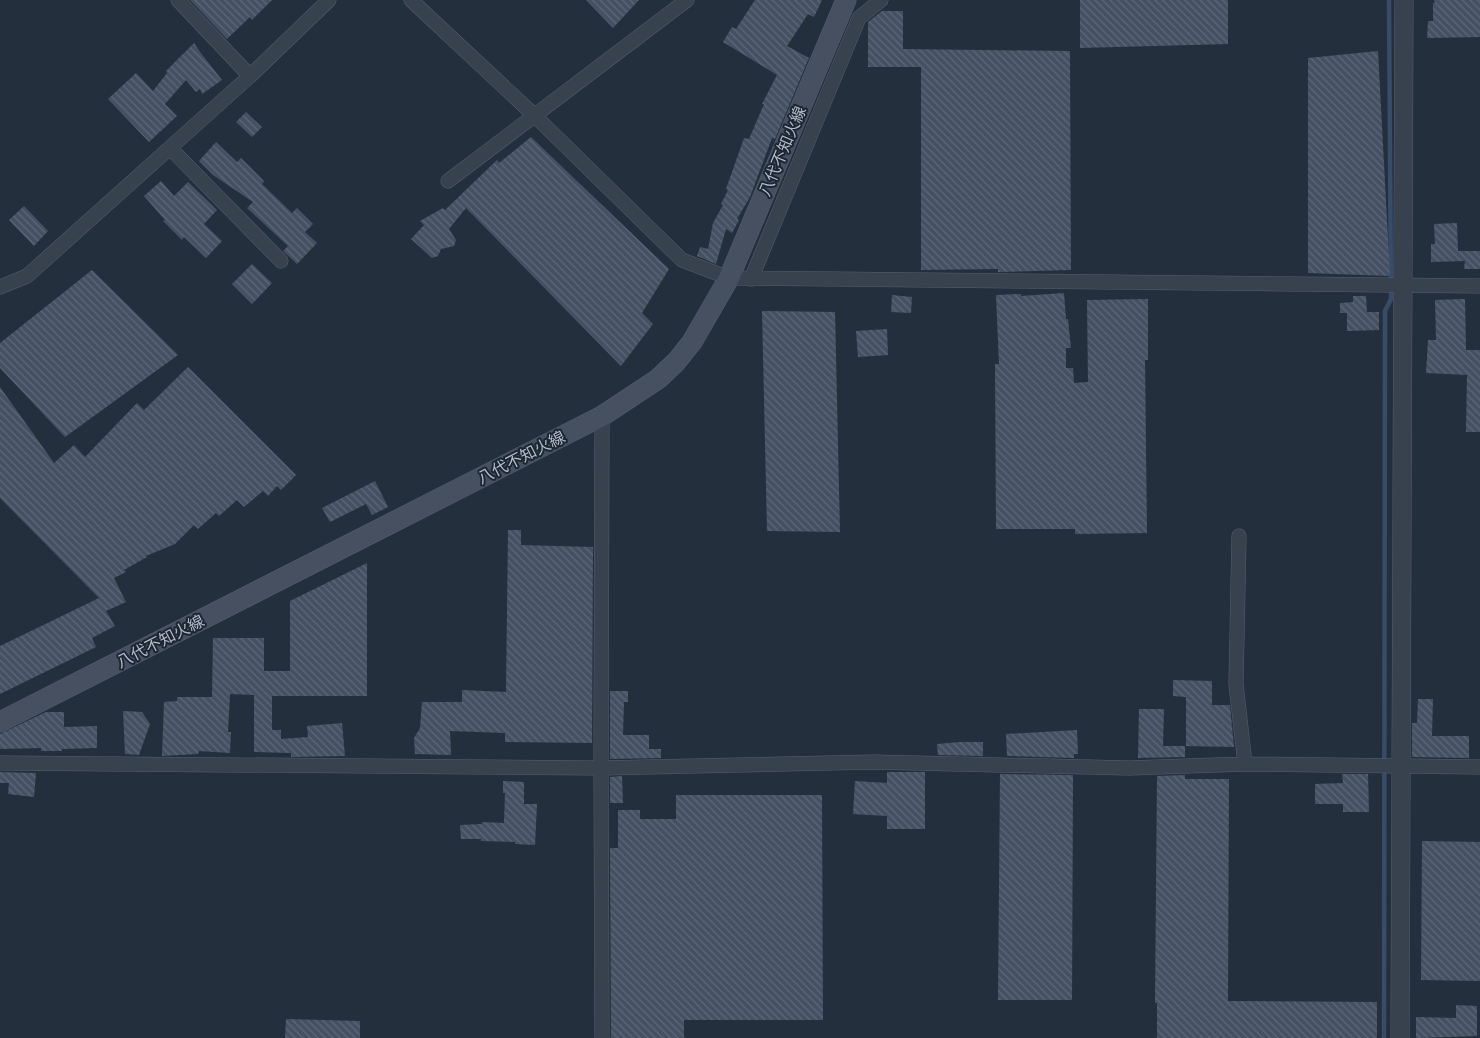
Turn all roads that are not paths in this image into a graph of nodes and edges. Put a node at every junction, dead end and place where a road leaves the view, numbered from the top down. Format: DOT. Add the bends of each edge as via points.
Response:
graph roads {
  1 [pos="178,0"];
  2 [pos="329,0"];
  3 [pos="411,0"];
  4 [pos="687,0"];
  5 [pos="846,0"];
  6 [pos="881,0"];
  7 [pos="1404,0"];
  8 [pos="250,76"];
  9 [pos="534,115"];
  10 [pos="170,148"];
  11 [pos="448,181"];
  12 [pos="281,261"];
  13 [pos="730,278"];
  14 [pos="751,279"];
  15 [pos="1403,286"];
  16 [pos="1480,286"];
  17 [pos="0,287"];
  18 [pos="602,416"];
  19 [pos="1239,536"];
  20 [pos="0,722"];
  21 [pos="0,763"];
  22 [pos="1245,764"];
  23 [pos="1390,766"];
  24 [pos="1480,767"];
  25 [pos="601,768"];
  26 [pos="602,1038"];
  27 [pos="1400,1038"];
  1 -- 8 [label="street"];
  2 -- 8 [label="street"];
  3 -- 9 [label="street"];
  4 -- 9 [label="street"];
  5 -- 13 [label="main road, 八代不知火線"];
  6 -- 14 [label="street" via="859,18"];
  7 -- 15 [label="street"];
  8 -- 10 [label="street"];
  9 -- 11 [label="street"];
  9 -- 13 [label="street" via="682,260"];
  10 -- 12 [label="street"];
  10 -- 17 [label="street" via="27,276"];
  13 -- 14 [label="street"];
  13 -- 18 [label="main road, 八代不知火線" via="692,342 676,362 658,379"];
  14 -- 15 [label="street"];
  15 -- 16 [label="street"];
  15 -- 23 [label="street"];
  18 -- 20 [label="main road, 八代不知火線"];
  18 -- 25 [label="street"];
  19 -- 22 [label="street" via="1236,684"];
  21 -- 25 [label="street"];
  22 -- 23 [label="street"];
  22 -- 25 [label="street" via="1129,768 874,762"];
  23 -- 24 [label="street"];
  23 -- 27 [label="street"];
  25 -- 26 [label="street"];
}
